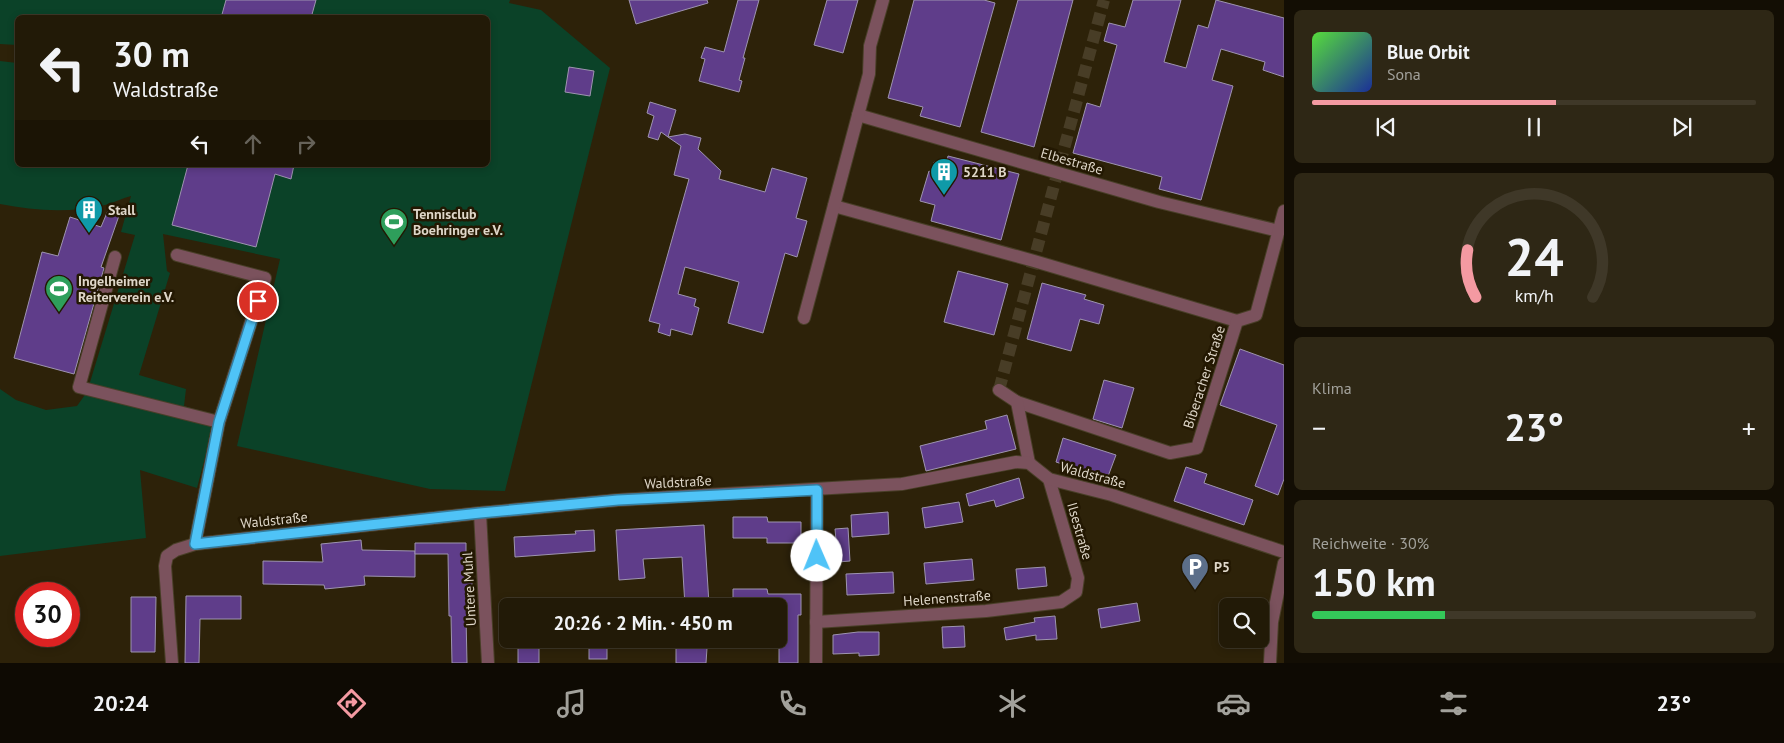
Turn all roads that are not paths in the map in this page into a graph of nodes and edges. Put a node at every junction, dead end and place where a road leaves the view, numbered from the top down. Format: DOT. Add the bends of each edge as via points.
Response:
graph roads {
  1 [pos="883,0"];
  2 [pos="858,115"];
  3 [pos="834,206"];
  4 [pos="1284,211"];
  5 [pos="1279,231"];
  6 [pos="177,255"];
  7 [pos="115,257"];
  8 [pos="804,318"];
  9 [pos="1237,321"];
  10 [pos="999,390"];
  11 [pos="1017,402"];
  12 [pos="219,422"];
  13 [pos="1029,463"];
  14 [pos="1049,479"];
  15 [pos="817,490"];
  16 [pos="480,513"];
  17 [pos="195,544"];
  18 [pos="1284,552"];
  19 [pos="1284,563"];
  20 [pos="1076,592"];
  21 [pos="816,622"];
  22 [pos="172,663"];
  23 [pos="488,663"];
  24 [pos="816,663"];
  25 [pos="1270,663"];
  1 -- 2 [label="street" via="870,46 869,74"];
  2 -- 3 [label="street"];
  2 -- 5 [label="street, Elbestraße" via="1158,202"];
  3 -- 8 [label="street"];
  3 -- 9 [label="street"];
  4 -- 5 [label="street, Biberacher Straße"];
  5 -- 9 [label="street, Biberacher Straße" via="1256,314"];
  6 -- 12 [label="street" via="265,278"];
  7 -- 12 [label="street" via="79,387"];
  9 -- 11 [label="street, Biberacher Straße" via="1197,448 1170,453"];
  10 -- 11 [label="street"];
  11 -- 13 [label="street"];
  12 -- 17 [label="street"];
  13 -- 14 [label="street, Waldstraße"];
  13 -- 15 [label="street, Waldstraße" via="1016,462 902,484"];
  14 -- 18 [label="street, Waldstraße" via="1112,495"];
  14 -- 20 [label="street, Ilsestraße" via="1078,578"];
  15 -- 16 [label="street, Waldstraße" via="618,500"];
  15 -- 21 [label="street"];
  16 -- 17 [label="street, Waldstraße"];
  16 -- 23 [label="street, Untere Muhl"];
  17 -- 22 [label="street, Waldstraße" via="167,556 165,566"];
  19 -- 25 [label="street" via="1272,622"];
  20 -- 21 [label="street, Helenenstraße" via="1061,602 986,611"];
  21 -- 24 [label="street"];
}
